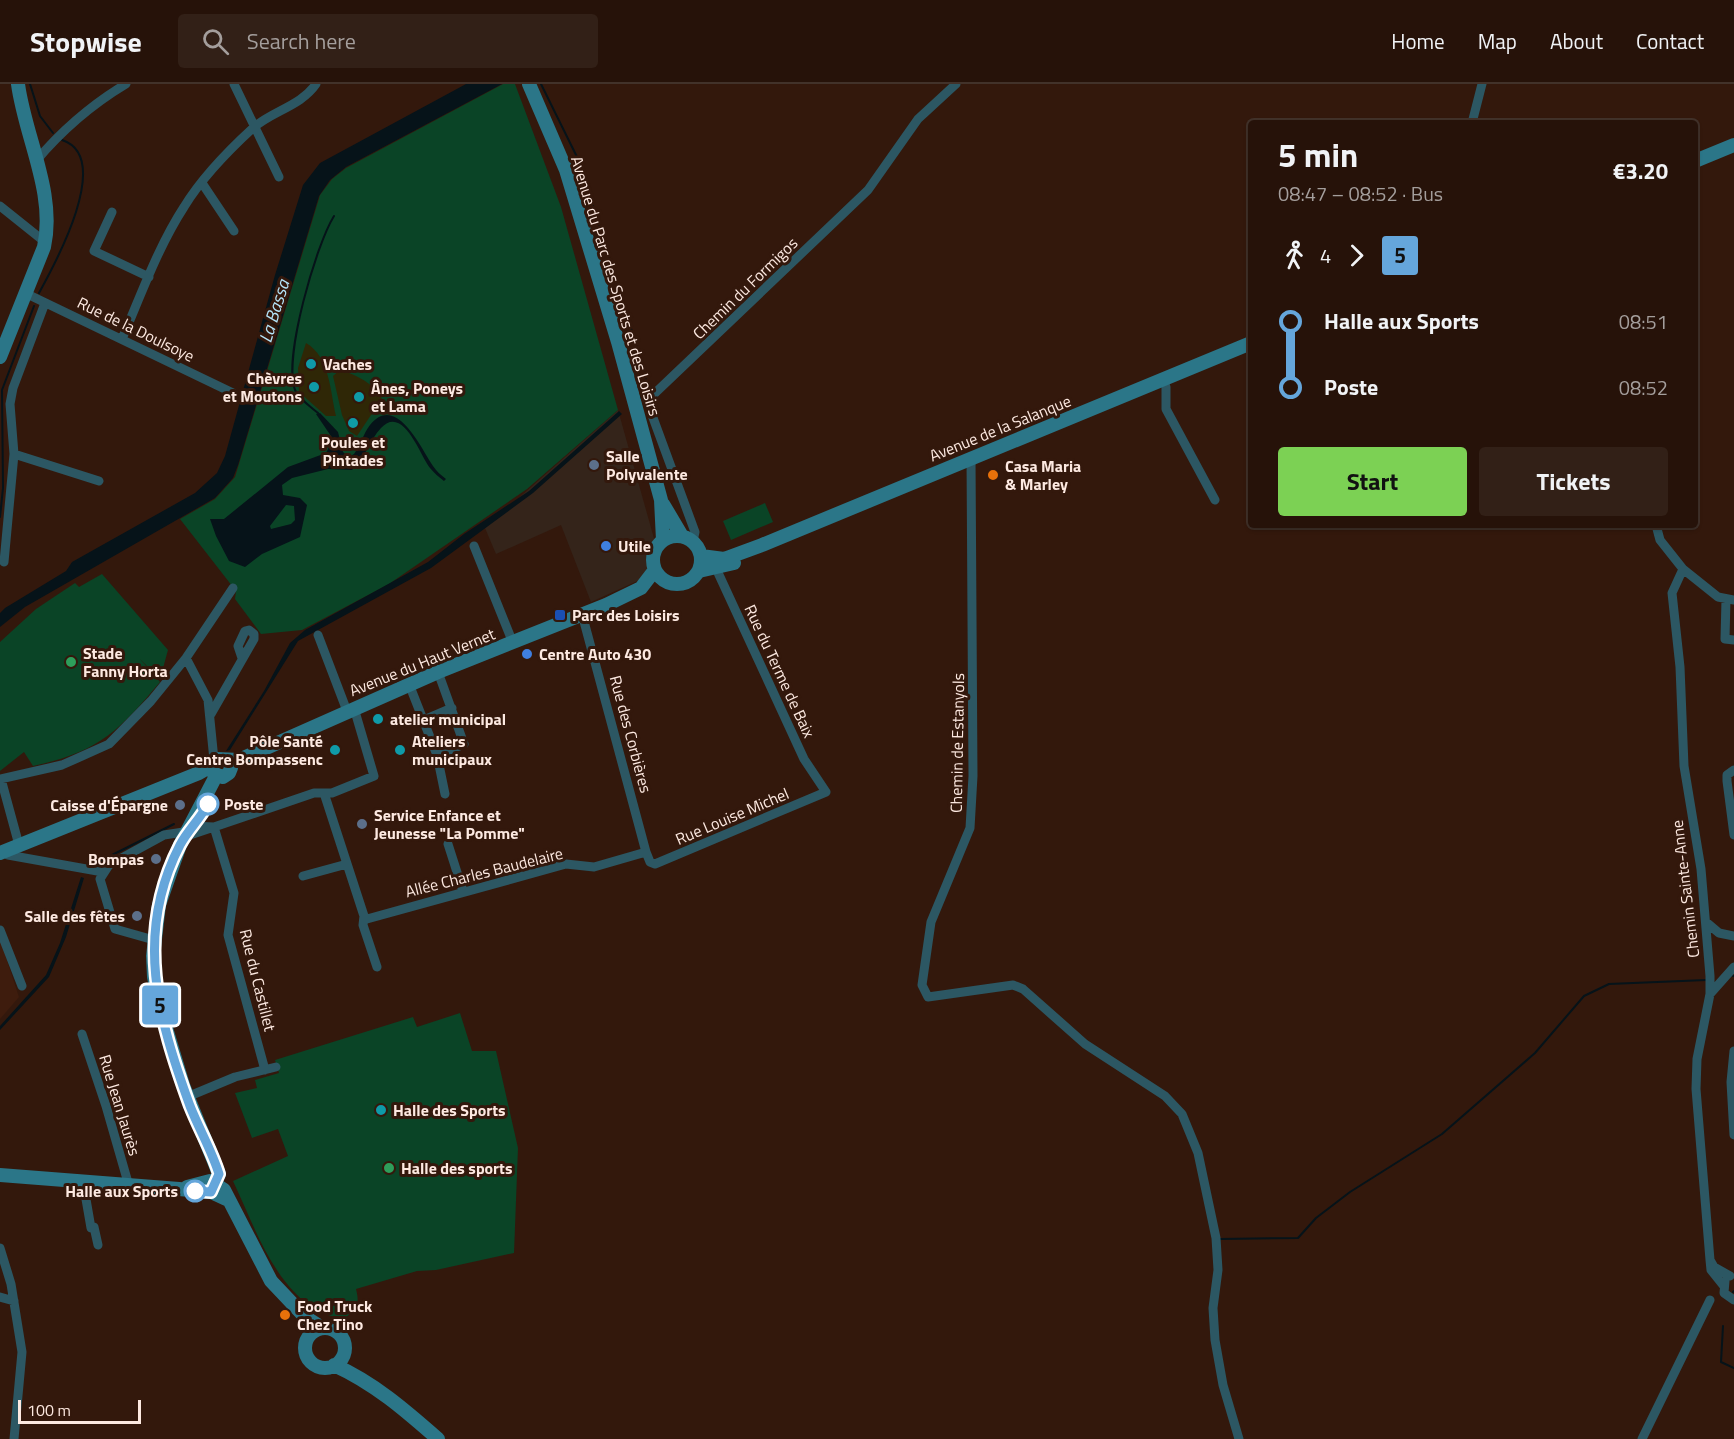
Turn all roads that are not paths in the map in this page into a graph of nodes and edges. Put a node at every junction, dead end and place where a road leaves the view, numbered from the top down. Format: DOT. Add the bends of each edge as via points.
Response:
graph roads {
  1 [pos="18,84"];
  2 [pos="126,84"];
  3 [pos="234,84"];
  4 [pos="316,84"];
  5 [pos="529,84"];
  6 [pos="957,84"];
  7 [pos="1482,84"];
  8 [pos="1473,120"];
  9 [pos="254,127"];
  10 [pos="1734,145"];
  11 [pos="1698,160"];
  12 [pos="36,161"];
  13 [pos="279,177"];
  14 [pos="202,183"];
  15 [pos="0,206"];
  16 [pos="112,212"];
  17 [pos="234,231"];
  18 [pos="45,242"];
  19 [pos="149,277"];
  20 [pos="25,293"];
  21 [pos="45,303"];
  22 [pos="122,339"];
  23 [pos="1248,344"];
  24 [pos="0,357"];
  25 [pos="1163,379"];
  26 [pos="233,393"];
  27 [pos="14,454"];
  28 [pos="971,457"];
  29 [pos="99,480"];
  30 [pos="661,500"];
  31 [pos="1215,500"];
  32 [pos="1657,528"];
  33 [pos="687,539"];
  34 [pos="663,540"];
  35 [pos="474,546"];
  36 [pos="710,561"];
  37 [pos="4,562"];
  38 [pos="1683,569"];
  39 [pos="654,571"];
  40 [pos="666,582"];
  41 [pos="233,588"];
  42 [pos="1730,600"];
  43 [pos="606,605"];
  44 [pos="582,615"];
  45 [pos="318,635"];
  46 [pos="1734,640"];
  47 [pos="513,643"];
  48 [pos="186,658"];
  49 [pos="242,658"];
  50 [pos="438,672"];
  51 [pos="409,684"];
  52 [pos="452,708"];
  53 [pos="350,709"];
  54 [pos="211,714"];
  55 [pos="424,720"];
  56 [pos="438,756"];
  57 [pos="217,766"];
  58 [pos="1734,770"];
  59 [pos="1,779"];
  60 [pos="826,792"];
  61 [pos="324,793"];
  62 [pos="445,794"];
  63 [pos="214,827"];
  64 [pos="1734,830"];
  65 [pos="189,831"];
  66 [pos="448,844"];
  67 [pos="19,845"];
  68 [pos="3,852"];
  69 [pos="646,852"];
  70 [pos="650,862"];
  71 [pos="347,864"];
  72 [pos="103,872"];
  73 [pos="303,876"];
  74 [pos="463,891"];
  75 [pos="364,916"];
  76 [pos="1704,920"];
  77 [pos="0,930"];
  78 [pos="1734,936"];
  79 [pos="154,940"];
  80 [pos="377,967"];
  81 [pos="1734,967"];
  82 [pos="22,986"];
  83 [pos="1710,994"];
  84 [pos="82,1034"];
  85 [pos="1734,1051"];
  86 [pos="276,1067"];
  87 [pos="265,1070"];
  88 [pos="1732,1082"];
  89 [pos="187,1097"];
  90 [pos="1734,1135"];
  91 [pos="0,1175"];
  92 [pos="210,1181"];
  93 [pos="83,1182"];
  94 [pos="129,1186"];
  95 [pos="98,1245"];
  96 [pos="0,1248"];
  97 [pos="1710,1260"];
  98 [pos="1732,1275"];
  99 [pos="1727,1293"];
  100 [pos="0,1298"];
  101 [pos="14,1301"];
  102 [pos="316,1331"];
  103 [pos="338,1361"];
  104 [pos="14,1439"];
  105 [pos="438,1439"];
  106 [pos="1239,1439"];
  107 [pos="1642,1439"];
  1 -- 12 [label="main road"];
  2 -- 12 [label="street" via="90,107"];
  3 -- 9 [label="street"];
  4 -- 9 [label="street" via="307,95"];
  5 -- 30 [label="main road, Avenue du Parc des Sports et des Loisirs" via="573,190"];
  6 -- 33 [label="street, Chemin du Formigos" via="918,119 868,190 653,395 652,415 695,532"];
  7 -- 8 [label="street"];
  9 -- 13 [label="street"];
  9 -- 14 [label="street"];
  10 -- 11 [label="main road"];
  12 -- 18 [label="main road" via="45,214"];
  14 -- 17 [label="street"];
  14 -- 19 [label="street" via="183,207"];
  15 -- 18 [label="street"];
  16 -- 19 [label="street" via="94,251"];
  18 -- 20 [label="main road"];
  19 -- 22 [label="street"];
  20 -- 21 [label="street, Rue de la Doulsoye"];
  20 -- 24 [label="main road"];
  21 -- 22 [label="street, Rue de la Doulsoye"];
  21 -- 27 [label="street" via="13,388 10,404"];
  22 -- 26 [label="street, Rue de la Doulsoye"];
  23 -- 25 [label="main road, Avenue de la Salanque"];
  25 -- 28 [label="main road, Avenue de la Salanque"];
  25 -- 31 [label="street" via="1166,408"];
  27 -- 29 [label="street"];
  27 -- 37 [label="street"];
  28 -- 36 [label="main road, Avenue de la Salanque" via="762,545 743,559"];
  28 -- 106 [label="street, Chemin de Estanyols" via="970,828 931,922 924,993 928,997 1013,985 1023,988 1084,1044 1165,1096 1182,1114 1198,1154 1216,1238 1215,1340"];
  30 -- 33 [label="main road, Avenue du Parc des Sports et des Loisirs"];
  30 -- 34 [label="main road, Avenue du Parc des Sports et des Loisirs"];
  32 -- 38 [label="street" via="1660,540"];
  33 -- 34 [label="main road"];
  33 -- 36 [label="main road"];
  34 -- 39 [label="main road" via="653,552"];
  35 -- 47 [label="street"];
  36 -- 40 [label="main road" via="688,582"];
  36 -- 60 [label="street, Rue du Terme de Baix" via="804,759"];
  38 -- 42 [label="street" via="1707,590"];
  38 -- 76 [label="street, Chemin Sainte-Anne" via="1672,593 1684,766 1701,869"];
  39 -- 40 [label="main road"];
  39 -- 43 [label="main road, Avenue du Haut Vernet" via="641,588"];
  40 -- 43 [label="main road, Avenue du Haut Vernet" via="642,596"];
  41 -- 48 [label="street"];
  42 -- 46 [label="street" via="1725,639"];
  43 -- 44 [label="main road, Avenue du Haut Vernet"];
  44 -- 47 [label="main road, Avenue du Haut Vernet"];
  44 -- 69 [label="street, Rue des Corbières"];
  45 -- 53 [label="street"];
  47 -- 50 [label="main road, Avenue du Haut Vernet"];
  48 -- 54 [label="street"];
  48 -- 59 [label="street" via="109,744 62,765"];
  49 -- 54 [label="street"];
  50 -- 51 [label="main road, Avenue du Haut Vernet"];
  50 -- 52 [label="street"];
  51 -- 53 [label="main road, Avenue du Haut Vernet"];
  51 -- 55 [label="street"];
  52 -- 55 [label="street"];
  52 -- 56 [label="street" via="464,744"];
  53 -- 57 [label="main road, Avenue du Haut Vernet"];
  53 -- 61 [label="street" via="374,776"];
  54 -- 57 [label="street"];
  55 -- 56 [label="street"];
  56 -- 62 [label="street"];
  57 -- 65 [label="main road" via="198,822"];
  57 -- 67 [label="main road, Avenue du Haut Vernet"];
  58 -- 64 [label="street" via="1727,774"];
  59 -- 67 [label="street"];
  60 -- 70 [label="street, Rue Louise Michel" via="655,864"];
  61 -- 63 [label="street"];
  61 -- 71 [label="street"];
  63 -- 65 [label="street"];
  63 -- 87 [label="street, Rue du Castillet" via="234,893 228,934"];
  65 -- 72 [label="street" via="164,836"];
  65 -- 79 [label="main road" via="180,845 159,905"];
  66 -- 74 [label="street"];
  67 -- 68 [label="main road, Avenue du Haut Vernet"];
  68 -- 72 [label="street"];
  69 -- 70 [label="street, Rue des Corbières"];
  69 -- 74 [label="street, Allée Charles Baudelaire" via="594,867 566,864"];
  71 -- 73 [label="street"];
  71 -- 75 [label="street"];
  72 -- 79 [label="street" via="102,889 115,929"];
  74 -- 75 [label="street, Allée Charles Baudelaire" via="367,919"];
  75 -- 80 [label="street" via="363,925"];
  76 -- 78 [label="street" via="1711,930"];
  76 -- 83 [label="street, Chemin Sainte-Anne"];
  77 -- 82 [label="street"];
  79 -- 89 [label="main road" via="154,977"];
  81 -- 83 [label="street"];
  83 -- 97 [label="street, Chemin Sainte-Anne" via="1697,1059 1696,1089"];
  84 -- 94 [label="street, Rue Jean Jaurès"];
  85 -- 88 [label="street"];
  86 -- 87 [label="street"];
  87 -- 89 [label="street" via="235,1077"];
  88 -- 90 [label="street"];
  89 -- 92 [label="main road" via="219,1174"];
  91 -- 93 [label="main road"];
  92 -- 94 [label="main road" via="179,1189"];
  92 -- 102 [label="main road" via="226,1199 271,1281"];
  93 -- 94 [label="main road"];
  93 -- 95 [label="street"];
  96 -- 101 [label="street"];
  97 -- 98 [label="street" via="1714,1268"];
  97 -- 99 [label="street, Chemin Sainte-Anne" via="1711,1269"];
  98 -- 99 [label="street"];
  99 -- 107 [label="street" via="1716,1292 1710,1300"];
  100 -- 101 [label="street"];
  101 -- 104 [label="street" via="22,1364"];
  102 -- 103 [label="main road" via="338,1334 345,1348"];
  102 -- 103 [label="main road" via="305,1342 307,1357 319,1367"];
  103 -- 105 [label="main road" via="395,1401"];
}
